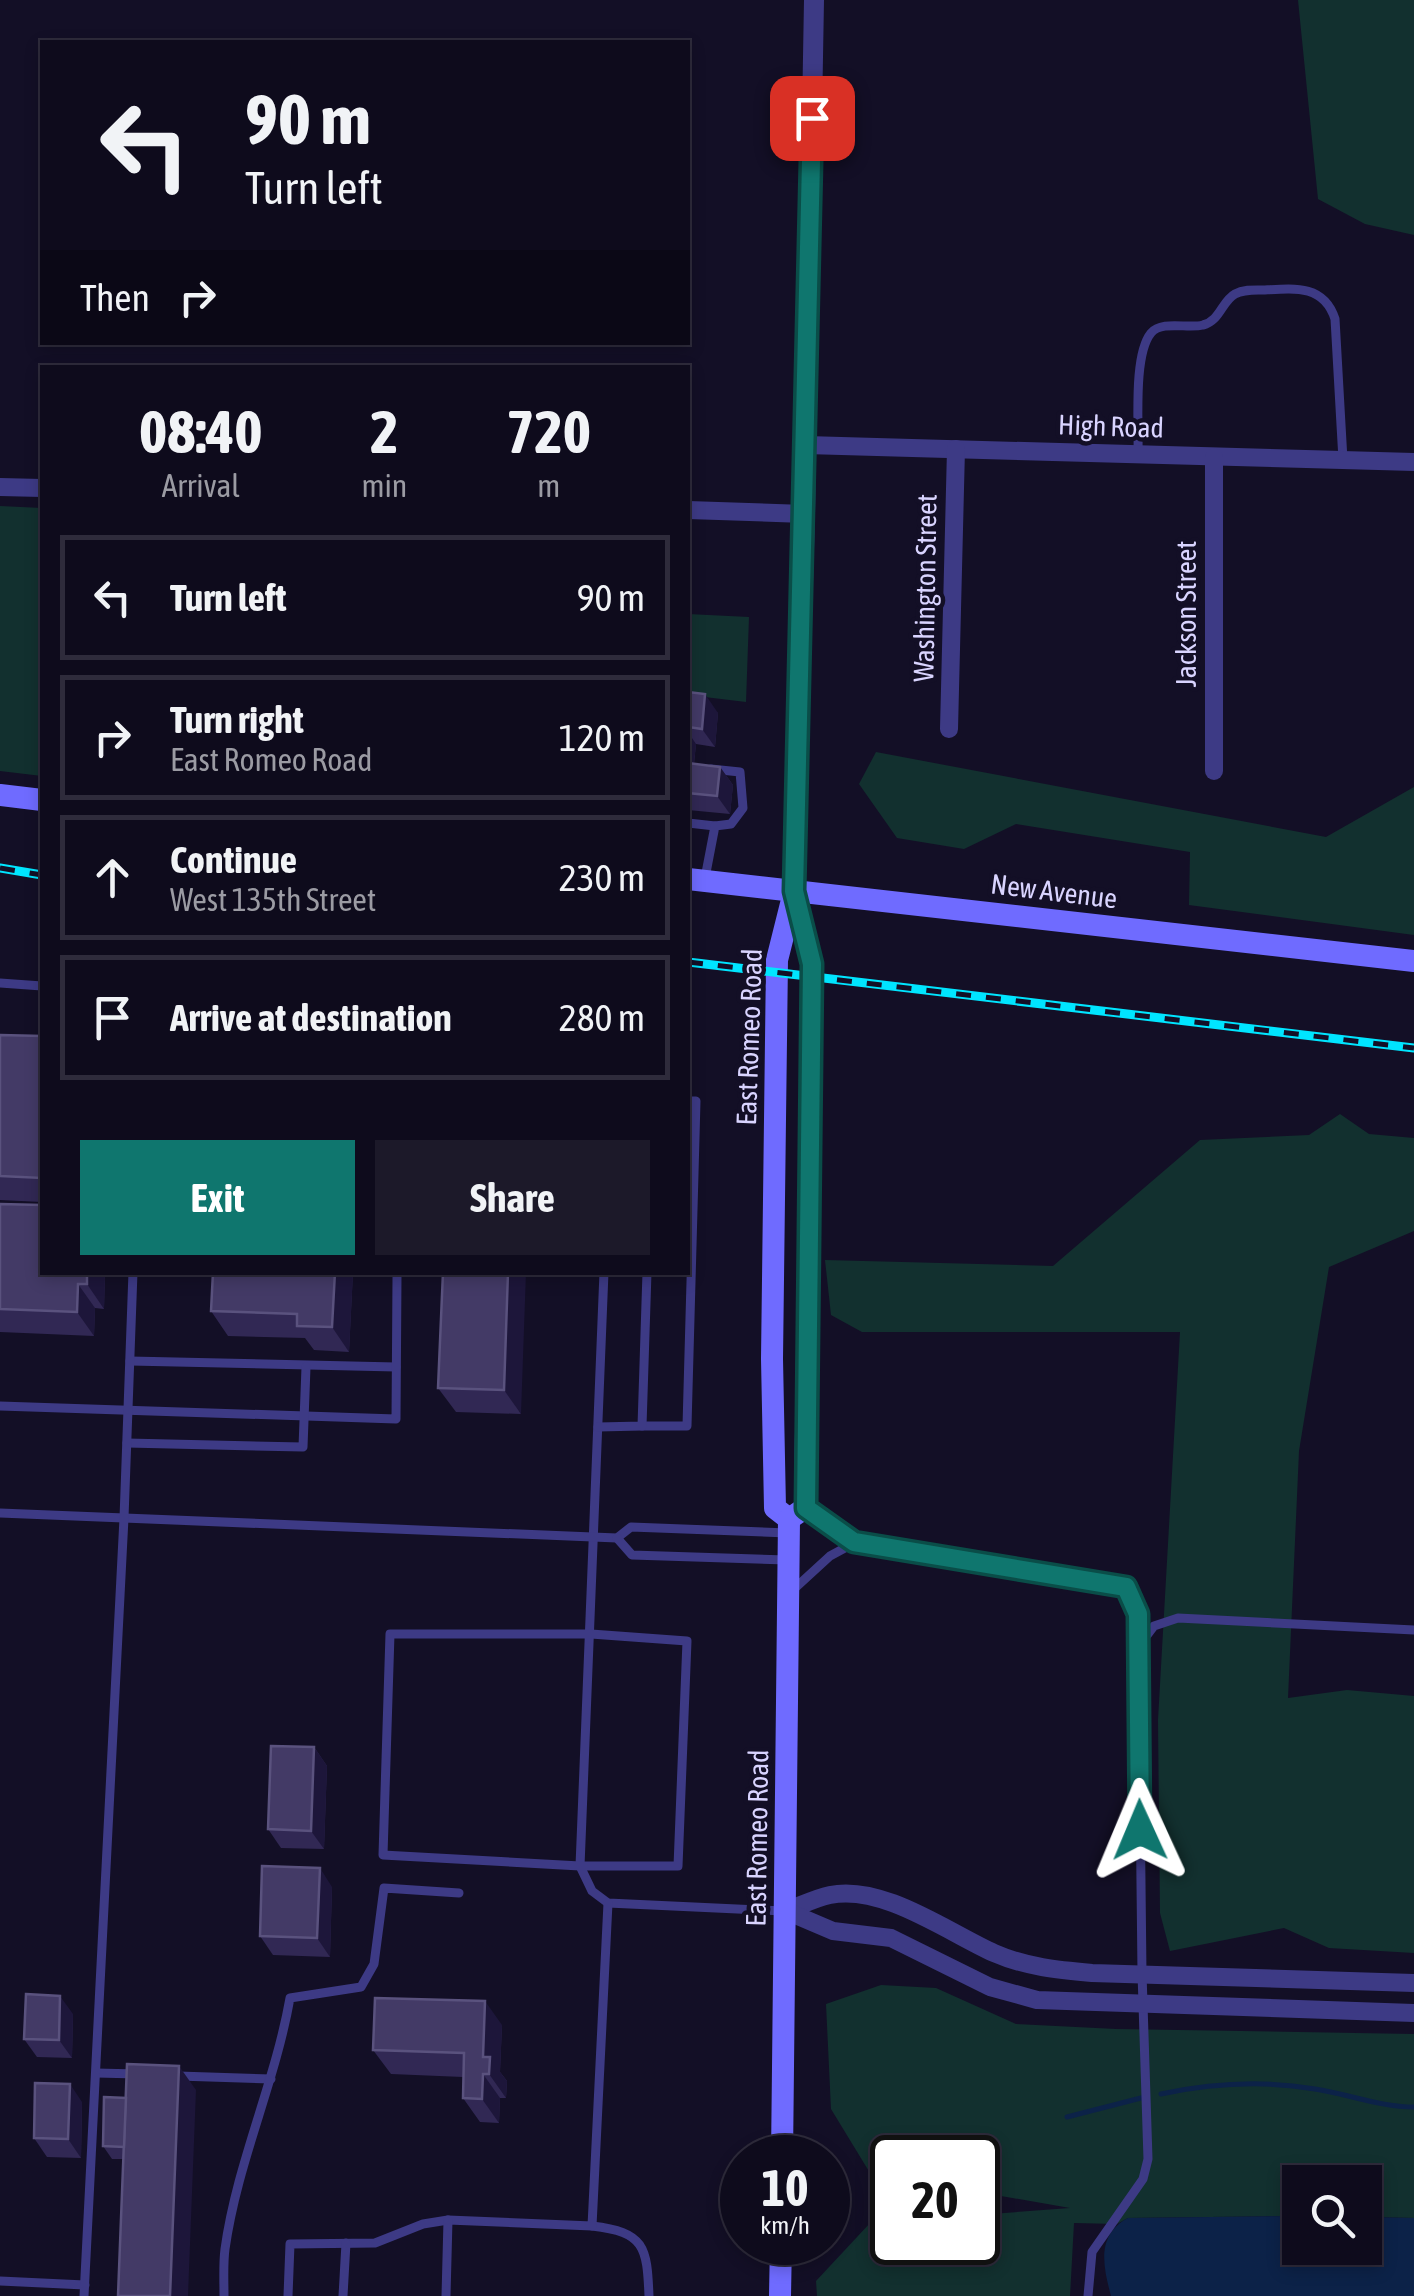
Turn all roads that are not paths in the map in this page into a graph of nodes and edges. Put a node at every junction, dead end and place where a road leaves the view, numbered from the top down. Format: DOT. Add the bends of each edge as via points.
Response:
graph roads {
  1 [pos="814,0"];
  2 [pos="806,444"];
  3 [pos="956,449"];
  4 [pos="1138,454"];
  5 [pos="1214,456"];
  6 [pos="1343,460"];
  7 [pos="1414,462"];
  8 [pos="0,486"];
  9 [pos="40,488"];
  10 [pos="690,510"];
  11 [pos="805,514"];
  12 [pos="949,729"];
  13 [pos="694,766"];
  14 [pos="1214,771"];
  15 [pos="0,796"];
  16 [pos="40,800"];
  17 [pos="690,823"];
  18 [pos="715,826"];
  19 [pos="696,879"];
  20 [pos="794,891"];
  21 [pos="1414,962"];
  22 [pos="0,983"];
  23 [pos="40,986"];
  24 [pos="690,1101"];
  25 [pos="690,1258"];
  26 [pos="133,1275"];
  27 [pos="604,1275"];
  28 [pos="647,1275"];
  29 [pos="690,1275"];
  30 [pos="397,1277"];
  31 [pos="130,1361"];
  32 [pos="306,1367"];
  33 [pos="396,1367"];
  34 [pos="0,1406"];
  35 [pos="128,1411"];
  36 [pos="304,1414"];
  37 [pos="642,1426"];
  38 [pos="598,1427"];
  39 [pos="127,1443"];
  40 [pos="0,1514"];
  41 [pos="124,1518"];
  42 [pos="795,1520"];
  43 [pos="593,1537"];
  44 [pos="617,1538"];
  45 [pos="854,1542"];
  46 [pos="789,1560"];
  47 [pos="789,1594"];
  48 [pos="1414,1630"];
  49 [pos="591,1634"];
  50 [pos="1138,1647"];
  51 [pos="580,1866"];
  52 [pos="459,1894"];
  53 [pos="608,1902"];
  54 [pos="786,1911"];
  55 [pos="1142,1973"];
  56 [pos="1414,1983"];
  57 [pos="1143,2006"];
  58 [pos="1414,2013"];
  59 [pos="96,2072"];
  60 [pos="154,2075"];
  61 [pos="174,2076"];
  62 [pos="271,2079"];
  63 [pos="782,2135"];
  64 [pos="448,2220"];
  65 [pos="592,2226"];
  66 [pos="346,2243"];
  67 [pos="781,2265"];
  68 [pos="0,2281"];
  69 [pos="84,2290"];
  70 [pos="224,2296"];
  71 [pos="288,2296"];
  72 [pos="343,2296"];
  73 [pos="446,2296"];
  74 [pos="650,2296"];
  75 [pos="780,2296"];
  76 [pos="1088,2296"];
  1 -- 2 [label="street"];
  2 -- 3 [label="street, High Road"];
  2 -- 11 [label="street"];
  3 -- 4 [label="street, High Road"];
  3 -- 12 [label="street, Washington Street"];
  4 -- 5 [label="street, High Road"];
  4 -- 6 [label="lane" via="1140,368 1152,331 1203,325 1245,290 1299,288 1323,298 1335,319"];
  5 -- 6 [label="street, High Road"];
  5 -- 14 [label="street, Jackson Street"];
  6 -- 7 [label="street, High Road"];
  8 -- 9 [label="street"];
  10 -- 11 [label="street"];
  11 -- 20 [label="street"];
  13 -- 18 [label="lane" via="740,772 743,808 730,824"];
  15 -- 16 [label="main road"];
  17 -- 18 [label="lane"];
  18 -- 19 [label="lane"];
  19 -- 20 [label="main road, New Avenue"];
  20 -- 21 [label="main road, New Avenue"];
  20 -- 42 [label="main road, East Romeo Road" via="812,964"];
  20 -- 42 [label="main road, East Romeo Road" via="777,960 772,1270 775,1508"];
  22 -- 23 [label="lane"];
  24 -- 25 [label="lane" via="696,1100"];
  26 -- 31 [label="lane"];
  27 -- 38 [label="lane"];
  28 -- 37 [label="lane"];
  29 -- 37 [label="lane" via="688,1426"];
  30 -- 33 [label="lane"];
  31 -- 32 [label="lane"];
  31 -- 35 [label="lane"];
  32 -- 33 [label="lane"];
  32 -- 36 [label="lane"];
  33 -- 36 [label="lane" via="396,1419"];
  34 -- 35 [label="lane"];
  35 -- 36 [label="lane"];
  35 -- 39 [label="lane"];
  36 -- 39 [label="lane" via="304,1447"];
  37 -- 38 [label="lane"];
  38 -- 43 [label="lane"];
  39 -- 41 [label="lane"];
  40 -- 41 [label="lane"];
  41 -- 43 [label="lane"];
  41 -- 59 [label="lane"];
  42 -- 44 [label="lane" via="631,1527"];
  42 -- 45 [label="lane"];
  42 -- 46 [label="main road, East Romeo Road"];
  43 -- 44 [label="lane"];
  43 -- 49 [label="lane"];
  44 -- 46 [label="lane" via="632,1554"];
  45 -- 47 [label="lane"];
  45 -- 50 [label="lane" via="1126,1587 1138,1614"];
  46 -- 47 [label="main road, East Romeo Road"];
  47 -- 54 [label="main road, East Romeo Road"];
  48 -- 50 [label="lane" via="1178,1618 1154,1626"];
  49 -- 51 [label="lane"];
  49 -- 51 [label="lane" via="686,1642 678,1866"];
  49 -- 51 [label="lane" via="390,1634 383,1855"];
  50 -- 55 [label="lane"];
  51 -- 53 [label="lane" via="592,1891"];
  52 -- 62 [label="lane" via="384,1888 374,1964 362,1987 290,1998"];
  53 -- 54 [label="lane"];
  53 -- 65 [label="lane"];
  54 -- 55 [label="street" via="832,1894 880,1900 1017,1962"];
  54 -- 57 [label="street" via="833,1931 891,1938 990,1987 1038,2000"];
  54 -- 63 [label="main road, East Romeo Road"];
  55 -- 56 [label="street"];
  55 -- 57 [label="lane"];
  57 -- 58 [label="street"];
  57 -- 76 [label="lane" via="1148,2159 1143,2179 1092,2252"];
  59 -- 60 [label="lane"];
  59 -- 69 [label="lane"];
  61 -- 62 [label="lane"];
  62 -- 70 [label="lane" via="225,2250"];
  64 -- 65 [label="lane"];
  64 -- 66 [label="lane" via="375,2243"];
  64 -- 73 [label="lane"];
  65 -- 74 [label="lane" via="633,2236 648,2256"];
  66 -- 71 [label="lane" via="290,2244"];
  66 -- 72 [label="lane"];
  67 -- 75 [label="main road"];
  68 -- 69 [label="lane"];
}
